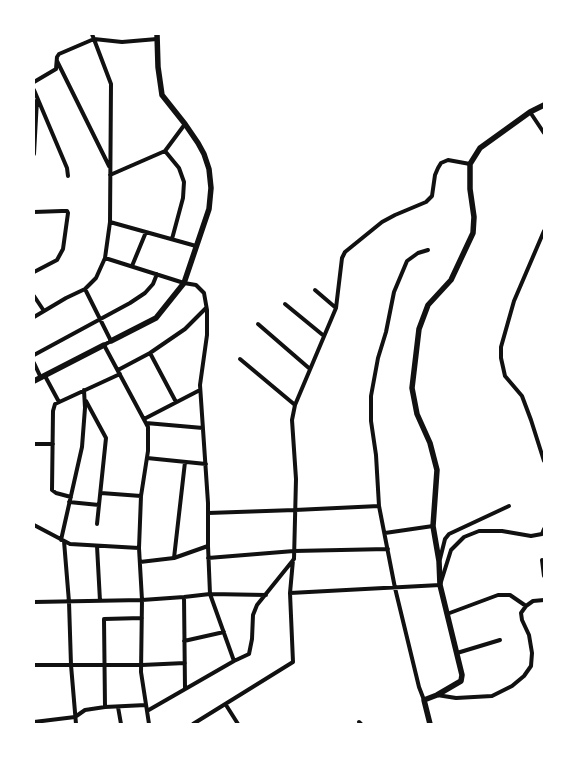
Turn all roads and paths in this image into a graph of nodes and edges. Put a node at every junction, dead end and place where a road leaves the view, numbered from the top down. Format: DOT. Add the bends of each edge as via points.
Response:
graph roads {
  1 [pos="92,34"];
  2 [pos="157,36"];
  3 [pos="94,39"];
  4 [pos="57,61"];
  5 [pos="34,82"];
  6 [pos="34,90"];
  7 [pos="37,98"];
  8 [pos="544,105"];
  9 [pos="530,112"];
  10 [pos="185,124"];
  11 [pos="544,133"];
  12 [pos="165,151"];
  13 [pos="34,154"];
  14 [pos="470,164"];
  15 [pos="110,168"];
  16 [pos="110,175"];
  17 [pos="68,176"];
  18 [pos="34,212"];
  19 [pos="110,222"];
  20 [pos="544,231"];
  21 [pos="146,232"];
  22 [pos="172,239"];
  23 [pos="196,246"];
  24 [pos="428,250"];
  25 [pos="105,258"];
  26 [pos="132,266"];
  27 [pos="34,272"];
  28 [pos="157,274"];
  29 [pos="184,283"];
  30 [pos="85,289"];
  31 [pos="315,290"];
  32 [pos="34,296"];
  33 [pos="285,304"];
  34 [pos="206,308"];
  35 [pos="336,308"];
  36 [pos="44,312"];
  37 [pos="34,317"];
  38 [pos="100,319"];
  39 [pos="258,324"];
  40 [pos="324,336"];
  41 [pos="111,341"];
  42 [pos="104,345"];
  43 [pos="150,352"];
  44 [pos="34,355"];
  45 [pos="240,359"];
  46 [pos="34,363"];
  47 [pos="310,369"];
  48 [pos="119,372"];
  49 [pos="43,377"];
  50 [pos="34,381"];
  51 [pos="84,390"];
  52 [pos="200,390"];
  53 [pos="85,399"];
  54 [pos="59,402"];
  55 [pos="176,402"];
  56 [pos="295,405"];
  57 [pos="145,421"];
  58 [pos="203,428"];
  59 [pos="34,444"];
  60 [pos="53,444"];
  61 [pos="147,458"];
  62 [pos="544,461"];
  63 [pos="185,462"];
  64 [pos="206,464"];
  65 [pos="101,493"];
  66 [pos="141,496"];
  67 [pos="71,498"];
  68 [pos="69,502"];
  69 [pos="99,505"];
  70 [pos="379,506"];
  71 [pos="509,506"];
  72 [pos="296,510"];
  73 [pos="208,513"];
  74 [pos="97,524"];
  75 [pos="34,525"];
  76 [pos="433,526"];
  77 [pos="544,529"];
  78 [pos="385,533"];
  79 [pos="62,541"];
  80 [pos="97,546"];
  81 [pos="208,546"];
  82 [pos="139,548"];
  83 [pos="388,549"];
  84 [pos="294,551"];
  85 [pos="174,558"];
  86 [pos="208,558"];
  87 [pos="294,559"];
  88 [pos="542,560"];
  89 [pos="439,561"];
  90 [pos="140,562"];
  91 [pos="544,576"];
  92 [pos="440,585"];
  93 [pos="395,588"];
  94 [pos="290,593"];
  95 [pos="210,594"];
  96 [pos="266,595"];
  97 [pos="184,597"];
  98 [pos="142,600"];
  99 [pos="544,600"];
  100 [pos="100,601"];
  101 [pos="34,602"];
  102 [pos="69,602"];
  103 [pos="526,606"];
  104 [pos="446,614"];
  105 [pos="142,618"];
  106 [pos="224,632"];
  107 [pos="500,640"];
  108 [pos="184,641"];
  109 [pos="457,653"];
  110 [pos="234,661"];
  111 [pos="185,663"];
  112 [pos="34,665"];
  113 [pos="70,665"];
  114 [pos="104,665"];
  115 [pos="142,665"];
  116 [pos="185,690"];
  117 [pos="437,695"];
  118 [pos="424,700"];
  119 [pos="146,705"];
  120 [pos="226,705"];
  121 [pos="118,706"];
  122 [pos="105,707"];
  123 [pos="147,711"];
  124 [pos="75,717"];
  125 [pos="34,722"];
  126 [pos="201,722"];
  127 [pos="47,723"];
  128 [pos="76,724"];
  129 [pos="121,724"];
  130 [pos="149,724"];
  131 [pos="193,724"];
  132 [pos="238,724"];
  133 [pos="430,724"];
  1 -- 3 [label="street"];
  2 -- 3 [label="street" via="122,42"];
  2 -- 10 [label="street" via="162,95"];
  3 -- 4 [label="street" via="59,54"];
  3 -- 15 [label="street" via="111,84"];
  4 -- 5 [label="street" via="56,70"];
  4 -- 15 [label="street"];
  6 -- 7 [label="street"];
  7 -- 13 [label="street"];
  7 -- 17 [label="street" via="67,168"];
  8 -- 9 [label="street"];
  9 -- 11 [label="street"];
  9 -- 14 [label="street" via="480,148"];
  10 -- 12 [label="street"];
  10 -- 23 [label="street" via="204,154 211,188 209,209"];
  12 -- 16 [label="street"];
  12 -- 22 [label="street" via="179,168 184,182 183,198"];
  14 -- 35 [label="street" via="448,160 441,163 435,175 432,196 426,202 382,222 345,252 342,258"];
  14 -- 76 [label="street" via="474,217 472,232 451,280 428,305 420,329 412,388 417,414 430,443 437,470"];
  15 -- 16 [label="street"];
  16 -- 19 [label="street"];
  18 -- 27 [label="street" via="68,213 63,249 57,260"];
  19 -- 21 [label="street"];
  19 -- 25 [label="street"];
  20 -- 62 [label="street" via="514,301 501,347 505,376 522,396"];
  21 -- 22 [label="street"];
  21 -- 26 [label="street"];
  22 -- 23 [label="street"];
  23 -- 29 [label="street"];
  24 -- 70 [label="street" via="407,261 394,292 378,358 371,396 371,421"];
  25 -- 26 [label="street"];
  25 -- 30 [label="street" via="96,278"];
  26 -- 28 [label="street"];
  28 -- 29 [label="street"];
  28 -- 38 [label="street" via="145,293"];
  29 -- 34 [label="street" via="202,289"];
  29 -- 41 [label="street" via="156,318"];
  30 -- 36 [label="street"];
  30 -- 38 [label="street"];
  31 -- 35 [label="street"];
  32 -- 36 [label="street"];
  33 -- 40 [label="street"];
  34 -- 43 [label="street" via="185,329"];
  34 -- 52 [label="street" via="207,335"];
  35 -- 40 [label="street"];
  36 -- 37 [label="street"];
  38 -- 41 [label="street"];
  38 -- 44 [label="street"];
  39 -- 47 [label="street"];
  40 -- 47 [label="street"];
  41 -- 42 [label="street"];
  42 -- 48 [label="street"];
  42 -- 49 [label="street"];
  43 -- 48 [label="street"];
  43 -- 55 [label="street"];
  45 -- 56 [label="street"];
  46 -- 49 [label="street"];
  47 -- 56 [label="street"];
  48 -- 51 [label="street"];
  48 -- 57 [label="street"];
  49 -- 50 [label="street"];
  49 -- 54 [label="street"];
  51 -- 53 [label="street"];
  51 -- 54 [label="street"];
  52 -- 55 [label="street"];
  52 -- 58 [label="street"];
  53 -- 65 [label="street" via="106,438"];
  53 -- 67 [label="street" via="82,448"];
  54 -- 60 [label="street" via="55,404 53,411"];
  55 -- 57 [label="street"];
  56 -- 72 [label="street" via="292,432"];
  57 -- 58 [label="street"];
  57 -- 61 [label="street" via="148,426"];
  58 -- 64 [label="street"];
  59 -- 60 [label="street"];
  60 -- 67 [label="street" via="52,490"];
  61 -- 63 [label="street"];
  61 -- 66 [label="street"];
  63 -- 64 [label="street"];
  63 -- 85 [label="street"];
  64 -- 73 [label="street"];
  65 -- 66 [label="street"];
  65 -- 69 [label="street"];
  66 -- 82 [label="street"];
  67 -- 68 [label="street"];
  68 -- 69 [label="street"];
  68 -- 79 [label="street"];
  69 -- 74 [label="street"];
  70 -- 72 [label="street"];
  70 -- 78 [label="street"];
  71 -- 89 [label="street" via="449,534 445,539"];
  72 -- 73 [label="street"];
  72 -- 84 [label="street"];
  73 -- 81 [label="street"];
  75 -- 79 [label="street"];
  76 -- 78 [label="street"];
  76 -- 89 [label="street"];
  77 -- 92 [label="street" via="542,534 532,536 502,531 479,531 464,537 451,550"];
  78 -- 83 [label="street"];
  79 -- 80 [label="street"];
  79 -- 102 [label="street"];
  80 -- 82 [label="street"];
  80 -- 100 [label="street"];
  81 -- 85 [label="street"];
  81 -- 86 [label="street"];
  82 -- 90 [label="street"];
  83 -- 84 [label="street"];
  83 -- 93 [label="street"];
  84 -- 86 [label="street"];
  84 -- 87 [label="street"];
  85 -- 90 [label="street"];
  86 -- 95 [label="street"];
  87 -- 94 [label="street"];
  87 -- 96 [label="street"];
  88 -- 91 [label="street"];
  89 -- 92 [label="street"];
  90 -- 98 [label="street"];
  92 -- 93 [label="street"];
  92 -- 104 [label="street"];
  93 -- 94 [label="street"];
  93 -- 118 [label="street"];
  94 -- 120 [label="street" via="292,662"];
  95 -- 96 [label="street"];
  95 -- 97 [label="street"];
  95 -- 106 [label="street"];
  96 -- 110 [label="street" via="257,605 253,616 249,654"];
  97 -- 98 [label="street"];
  97 -- 108 [label="street"];
  98 -- 100 [label="street"];
  98 -- 105 [label="street"];
  99 -- 103 [label="street" via="533,601"];
  100 -- 102 [label="street"];
  101 -- 102 [label="street"];
  102 -- 113 [label="street"];
  103 -- 104 [label="street" via="510,595 498,595"];
  103 -- 117 [label="street" via="521,613 532,653 531,666 524,676 512,686 492,696 456,698"];
  104 -- 109 [label="street"];
  105 -- 114 [label="street" via="104,620"];
  105 -- 115 [label="street"];
  106 -- 108 [label="street"];
  106 -- 110 [label="street"];
  107 -- 109 [label="street"];
  108 -- 111 [label="street"];
  109 -- 117 [label="street" via="462,675 460,681"];
  110 -- 116 [label="street"];
  111 -- 115 [label="street"];
  111 -- 116 [label="street"];
  112 -- 113 [label="street"];
  113 -- 114 [label="street"];
  113 -- 124 [label="street"];
  114 -- 115 [label="street"];
  114 -- 122 [label="street"];
  115 -- 119 [label="street"];
  116 -- 123 [label="street"];
  117 -- 118 [label="street"];
  118 -- 133 [label="street"];
  119 -- 121 [label="street"];
  119 -- 123 [label="street"];
  120 -- 126 [label="street"];
  120 -- 132 [label="street"];
  121 -- 122 [label="street"];
  121 -- 129 [label="street"];
  122 -- 124 [label="street" via="85,710"];
  123 -- 130 [label="street"];
  124 -- 127 [label="street"];
  124 -- 128 [label="street"];
  125 -- 127 [label="street"];
  126 -- 131 [label="street"];
}
